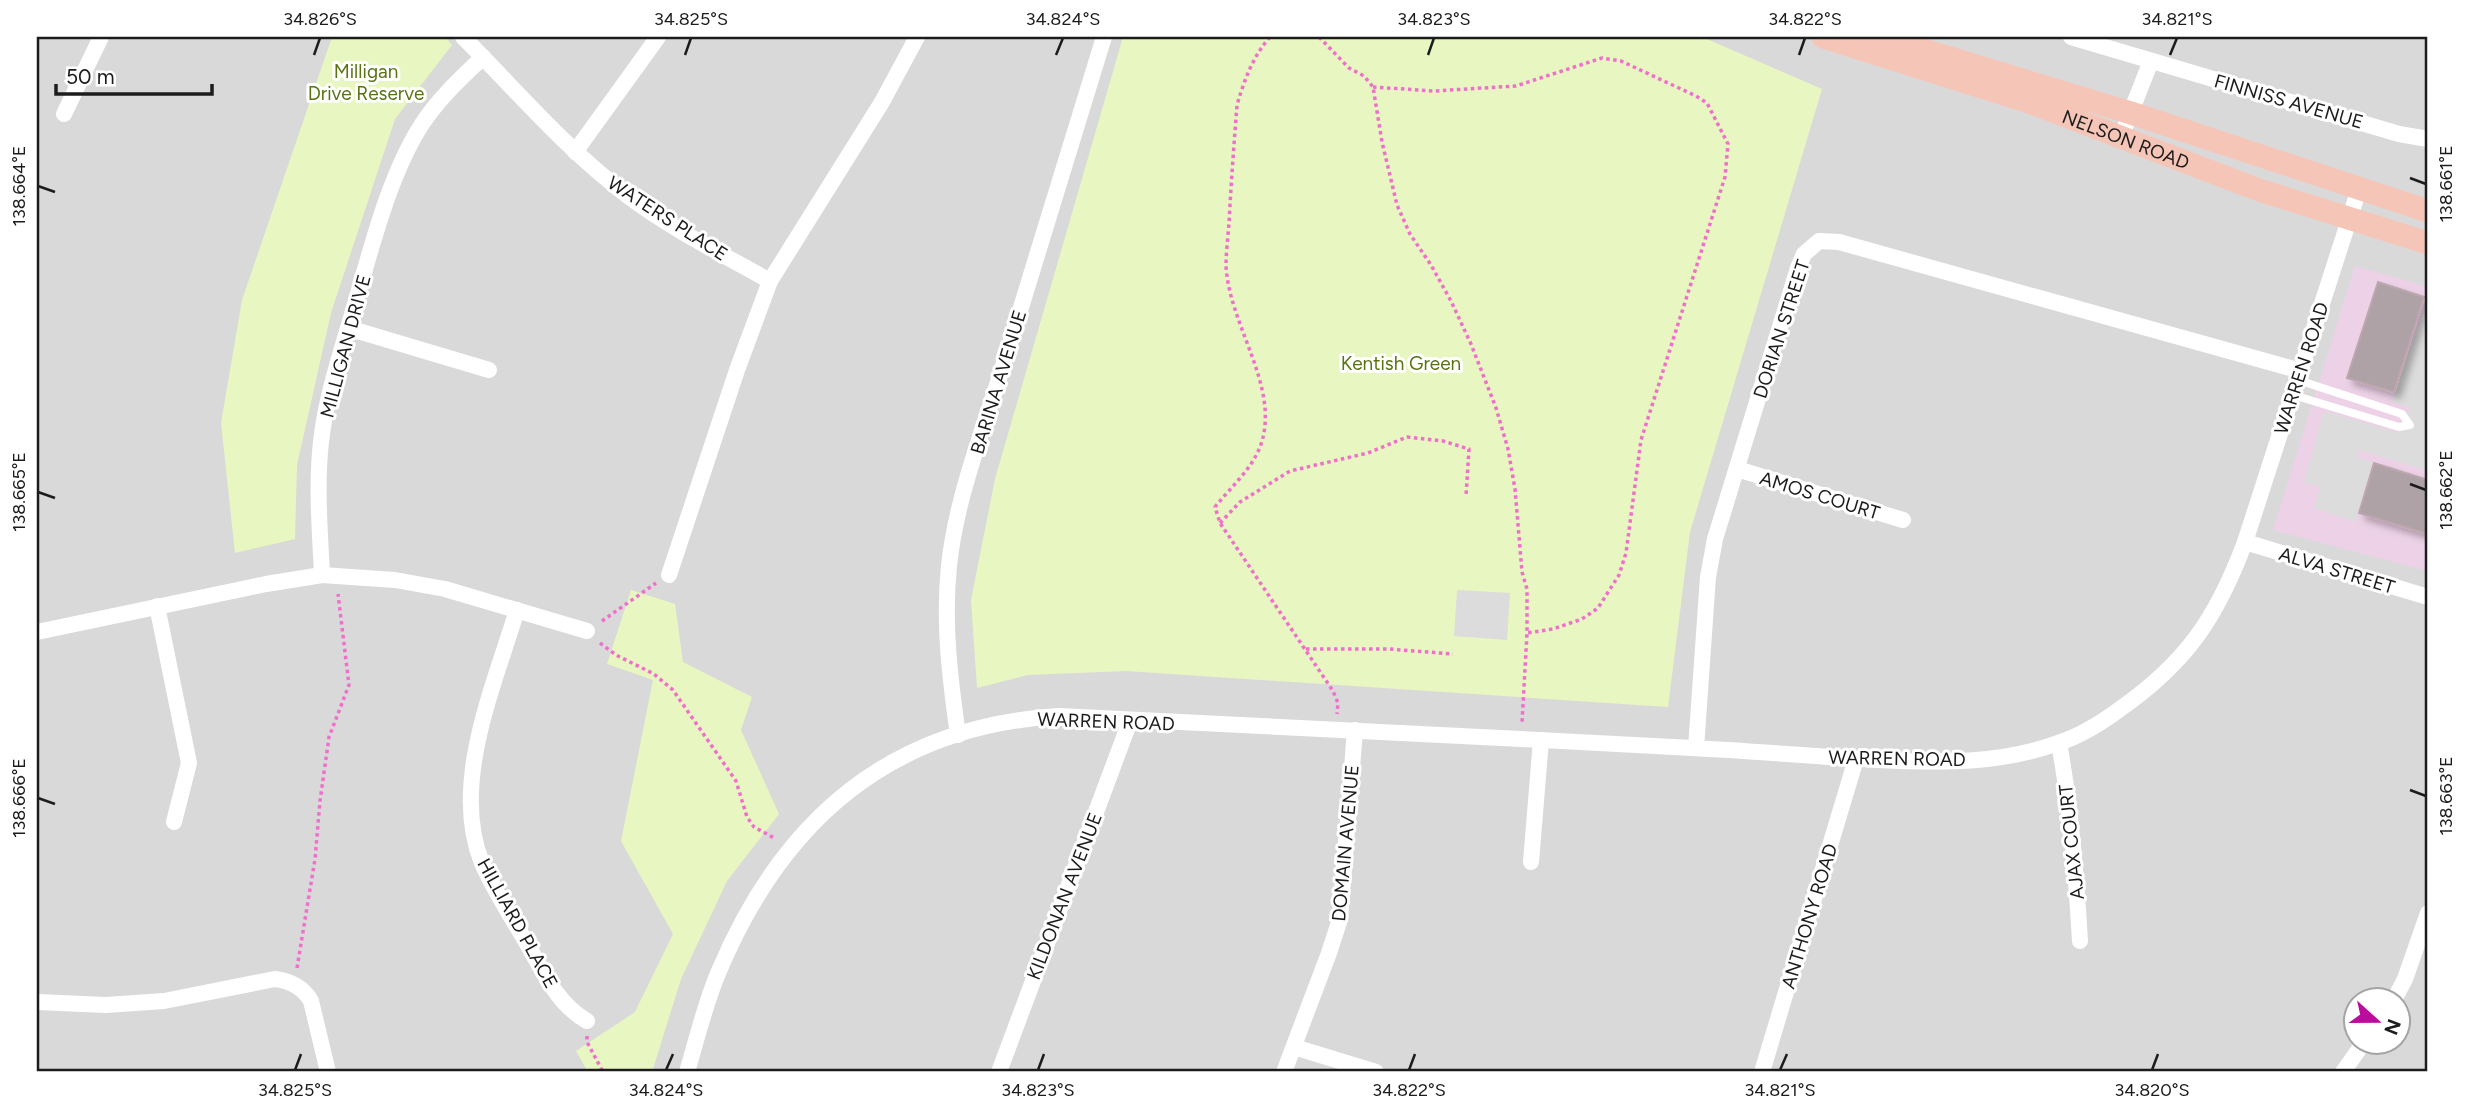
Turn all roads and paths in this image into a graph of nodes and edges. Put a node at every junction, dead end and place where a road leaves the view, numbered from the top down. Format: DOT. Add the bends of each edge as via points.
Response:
graph roads {
  1 [pos="101,37"];
  2 [pos="463,37"];
  3 [pos="658,37"];
  4 [pos="917,37"];
  5 [pos="1104,37"];
  6 [pos="1269,37"];
  7 [pos="1319,37"];
  8 [pos="1823,37"];
  9 [pos="1881,37"];
  10 [pos="2071,37"];
  11 [pos="483,57"];
  12 [pos="2151,61"];
  13 [pos="1373,87"];
  14 [pos="2131,113"];
  15 [pos="64,114"];
  16 [pos="2121,137"];
  17 [pos="2428,139"];
  18 [pos="575,152"];
  19 [pos="2360,189"];
  20 [pos="2428,211"];
  21 [pos="2349,219"];
  22 [pos="2428,243"];
  23 [pos="770,281"];
  24 [pos="348,327"];
  25 [pos="489,370"];
  26 [pos="2297,382"];
  27 [pos="1737,469"];
  28 [pos="1466,496"];
  29 [pos="1903,520"];
  30 [pos="1220,523"];
  31 [pos="2245,542"];
  32 [pos="329,575"];
  33 [pos="668,575"];
  34 [pos="2428,597"];
  35 [pos="156,607"];
  36 [pos="517,610"];
  37 [pos="587,631"];
  38 [pos="37,632"];
  39 [pos="1527,633"];
  40 [pos="1306,649"];
  41 [pos="1453,653"];
  42 [pos="1130,720"];
  43 [pos="1337,729"];
  44 [pos="1355,730"];
  45 [pos="958,735"];
  46 [pos="1520,739"];
  47 [pos="1541,740"];
  48 [pos="2059,743"];
  49 [pos="1696,748"];
  50 [pos="1856,759"];
  51 [pos="174,821"];
  52 [pos="789,848"];
  53 [pos="1531,862"];
  54 [pos="2428,913"];
  55 [pos="2080,941"];
  56 [pos="295,984"];
  57 [pos="2401,986"];
  58 [pos="37,1002"];
  59 [pos="587,1021"];
  60 [pos="1294,1047"];
  61 [pos="2354,1056"];
  62 [pos="328,1072"];
  63 [pos="603,1072"];
  64 [pos="687,1072"];
  65 [pos="999,1072"];
  66 [pos="1284,1072"];
  67 [pos="1376,1072"];
  68 [pos="1762,1072"];
  69 [pos="2343,1072"];
  1 -- 15 [label="street"];
  2 -- 11 [label="street"];
  3 -- 18 [label="street"];
  4 -- 23 [label="street" via="882,102"];
  5 -- 45 [label="street, BARINA AVENUE" via="953,541 947,627"];
  6 -- 30 [label="path" via="1243,83 1237,105 1226,266 1237,318 1262,385 1265,427 1252,462 1215,507"];
  7 -- 13 [label="path"];
  8 -- 16 [label="main road, NELSON ROAD" via="2026,101"];
  9 -- 14 [label="main road, NELSON ROAD"];
  10 -- 12 [label="street, FINNISS AVENUE"];
  11 -- 18 [label="street, WATERS PLACE"];
  11 -- 24 [label="street, MILLIGAN DRIVE" via="434,107 401,161"];
  12 -- 14 [label="street"];
  12 -- 17 [label="street, FINNISS AVENUE"];
  13 -- 39 [label="path" via="1397,205 1471,344 1508,449 1527,589"];
  13 -- 39 [label="path" via="1434,91 1516,86 1602,58 1621,61 1707,103 1728,145 1725,177 1641,440 1619,575 1598,608 1582,619"];
  14 -- 16 [label="street"];
  14 -- 19 [label="main road, NELSON ROAD"];
  16 -- 21 [label="main road, NELSON ROAD"];
  18 -- 23 [label="street, WATERS PLACE" via="650,211"];
  19 -- 20 [label="main road, NELSON ROAD"];
  19 -- 21 [label="street, WARREN ROAD"];
  21 -- 22 [label="main road, NELSON ROAD"];
  21 -- 26 [label="street, WARREN ROAD"];
  23 -- 33 [label="street"];
  24 -- 25 [label="street"];
  24 -- 32 [label="street, MILLIGAN DRIVE" via="321,443 318,486"];
  26 -- 26 [label="lane" via="2402,414 2410,425 2399,427"];
  26 -- 27 [label="street, DORIAN STREET" via="1839,242 1819,241 1804,254 1798,268"];
  26 -- 31 [label="street, WARREN ROAD"];
  27 -- 29 [label="street, AMOS COURT"];
  27 -- 49 [label="street, DORIAN STREET" via="1708,577"];
  28 -- 30 [label="path" via="1469,449 1407,437 1368,453 1290,471 1240,502"];
  30 -- 40 [label="path"];
  31 -- 34 [label="street, ALVA STREET"];
  31 -- 48 [label="street, WARREN ROAD" via="2217,610 2182,657 2127,704"];
  32 -- 35 [label="street"];
  32 -- 36 [label="street" via="425,584"];
  32 -- 56 [label="path" via="349,685 329,737"];
  33 -- 37 [label="path"];
  35 -- 38 [label="street"];
  35 -- 51 [label="street" via="188,763"];
  36 -- 37 [label="street"];
  36 -- 59 [label="street, HILLIARD PLACE" via="473,764 473,826 482,862 498,896 564,1004"];
  37 -- 52 [label="path" via="673,690 736,781 754,827"];
  39 -- 46 [label="path"];
  40 -- 41 [label="path"];
  40 -- 43 [label="path" via="1338,703"];
  42 -- 43 [label="street, WARREN ROAD"];
  42 -- 45 [label="street, WARREN ROAD" via="1035,717"];
  42 -- 65 [label="street, KILDONAN AVENUE"];
  43 -- 44 [label="street, WARREN ROAD"];
  44 -- 46 [label="street, WARREN ROAD"];
  44 -- 60 [label="street, DOMAIN AVENUE" via="1340,919"];
  45 -- 52 [label="street, WARREN ROAD" via="897,759 863,780"];
  46 -- 47 [label="street, WARREN ROAD"];
  47 -- 49 [label="street, WARREN ROAD"];
  47 -- 53 [label="street"];
  48 -- 50 [label="street, WARREN ROAD" via="1959,762"];
  48 -- 55 [label="street, AJAX COURT" via="2075,855"];
  49 -- 50 [label="street, WARREN ROAD"];
  50 -- 68 [label="street, ANTHONY ROAD"];
  52 -- 64 [label="street, WARREN ROAD" via="748,911 718,973"];
  54 -- 57 [label="street"];
  56 -- 58 [label="street" via="275,979 133,1004"];
  56 -- 62 [label="street" via="311,1001"];
  59 -- 63 [label="path" via="587,1042"];
  60 -- 66 [label="street, DOMAIN AVENUE"];
  60 -- 67 [label="street"];
  61 -- 69 [label="street"];
}
